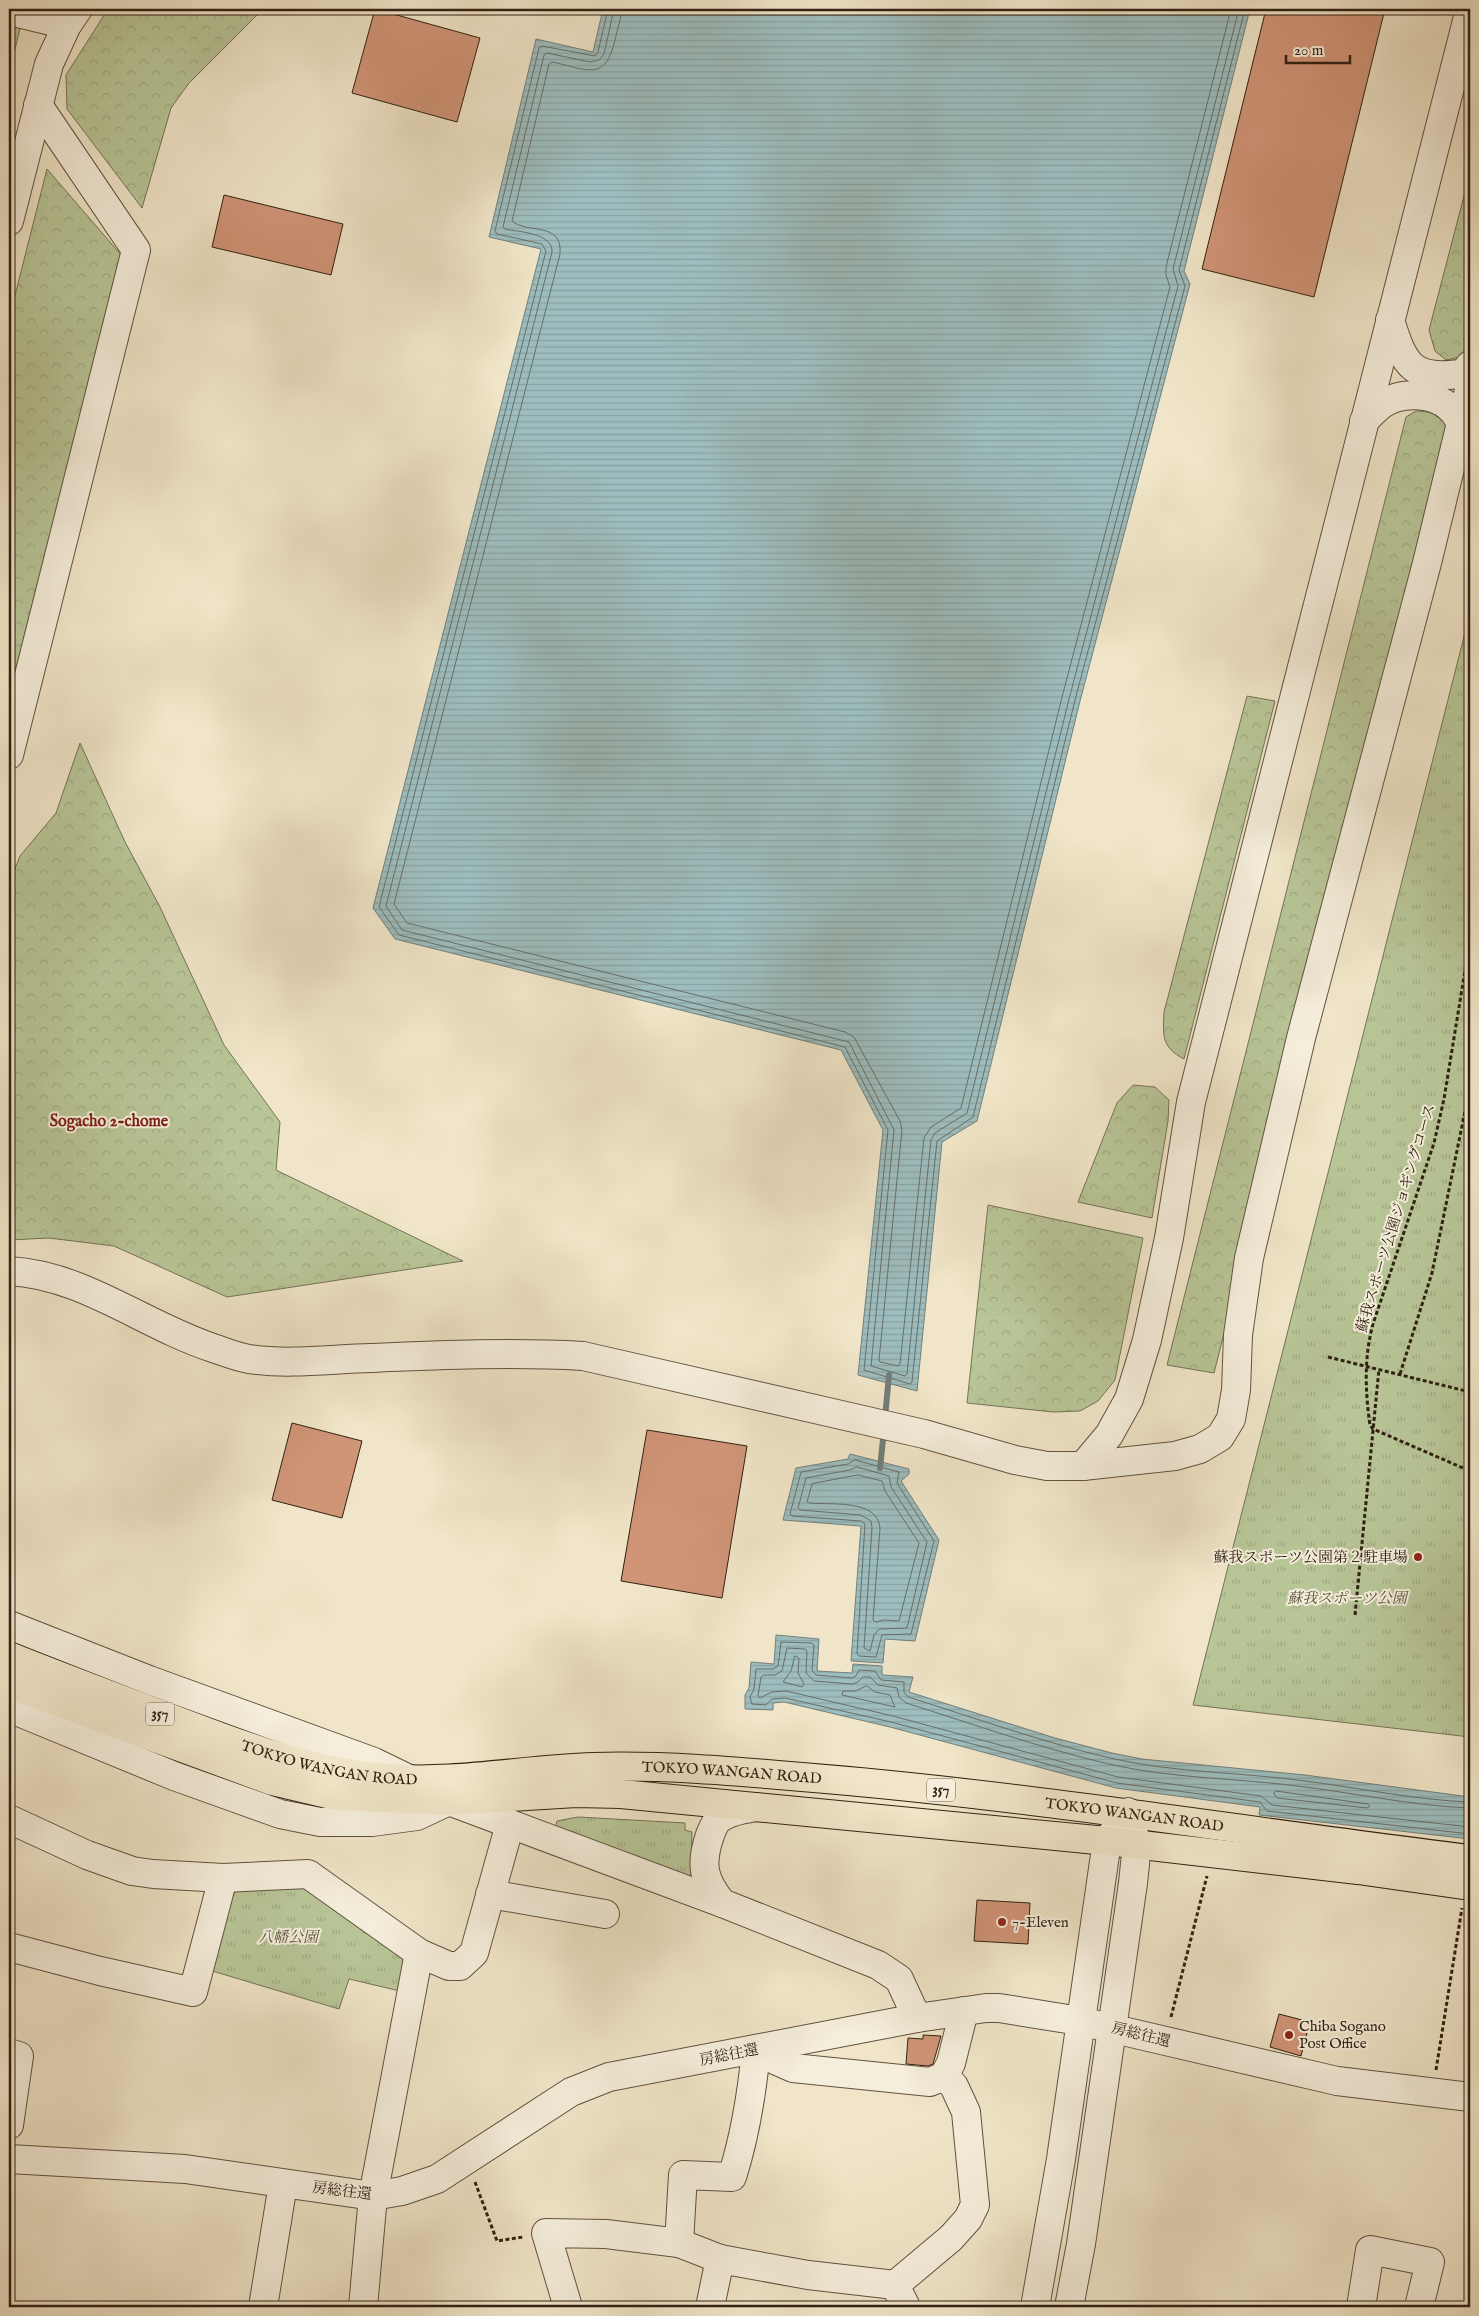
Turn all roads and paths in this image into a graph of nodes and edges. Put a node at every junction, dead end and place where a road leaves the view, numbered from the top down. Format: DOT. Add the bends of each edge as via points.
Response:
graph roads {
  1 [pos="1470,9"];
  2 [pos="9,11"];
  3 [pos="72,17"];
  4 [pos="38,105"];
  5 [pos="9,220"];
  6 [pos="1390,320"];
  7 [pos="1470,365"];
  8 [pos="1470,386"];
  9 [pos="1364,421"];
  10 [pos="1461,424"];
  11 [pos="9,755"];
  12 [pos="1470,940"];
  13 [pos="1470,1087"];
  14 [pos="9,1272"];
  15 [pos="1328,1356"];
  16 [pos="1367,1366"];
  17 [pos="1379,1369"];
  18 [pos="1400,1374"];
  19 [pos="1470,1392"];
  20 [pos="1373,1429"];
  21 [pos="1082,1466"];
  22 [pos="1470,1471"];
  23 [pos="1355,1615"];
  24 [pos="9,1625"];
  25 [pos="9,1656"];
  26 [pos="9,1684"];
  27 [pos="9,1708"];
  28 [pos="311,1779"];
  29 [pos="408,1779"];
  30 [pos="449,1801"];
  31 [pos="756,1807"];
  32 [pos="1128,1812"];
  33 [pos="9,1819"];
  34 [pos="510,1824"];
  35 [pos="1107,1841"];
  36 [pos="1136,1845"];
  37 [pos="1213,1853"];
  38 [pos="1469,1877"];
  39 [pos="223,1878"];
  40 [pos="490,1894"];
  41 [pos="722,1903"];
  42 [pos="604,1914"];
  43 [pos="9,1947"];
  44 [pos="419,1954"];
  45 [pos="964,2011"];
  46 [pos="916,2018"];
  47 [pos="1080,2021"];
  48 [pos="1112,2028"];
  49 [pos="1165,2041"];
  50 [pos="759,2049"];
  51 [pos="9,2053"];
  52 [pos="944,2076"];
  53 [pos="1433,2092"];
  54 [pos="1470,2097"];
  55 [pos="9,2125"];
  56 [pos="9,2159"];
  57 [pos="467,2160"];
  58 [pos="283,2184"];
  59 [pos="373,2196"];
  60 [pos="546,2233"];
  61 [pos="680,2244"];
  62 [pos="720,2259"];
  63 [pos="900,2296"];
  64 [pos="263,2307"];
  65 [pos="362,2307"];
  66 [pos="568,2307"];
  67 [pos="710,2307"];
  68 [pos="1035,2307"];
  69 [pos="1069,2307"];
  70 [pos="1361,2307"];
  71 [pos="1419,2307"];
  1 -- 6 [label="street"];
  2 -- 3 [label="street"];
  3 -- 4 [label="street" via="49,64"];
  4 -- 5 [label="street"];
  4 -- 11 [label="street" via="136,250"];
  6 -- 7 [label="street" via="1406,361 1422,372 1435,377 1447,376 1464,373"];
  6 -- 9 [label="street"];
  8 -- 10 [label="street"];
  9 -- 10 [label="street" via="1382,404 1400,397 1419,396 1438,399 1451,408"];
  9 -- 21 [label="street" via="1191,1102 1169,1238 1147,1340 1129,1400 1109,1435"];
  10 -- 21 [label="street" via="1302,1038 1249,1258 1238,1335 1232,1419 1220,1437 1200,1449 1175,1456"];
  12 -- 16 [label="path, 蘇我スポーツ公園ジョギングコース" via="1440,1117 1424,1177 1373,1324"];
  13 -- 18 [label="path" via="1432,1274"];
  14 -- 21 [label="street" via="31,1272 65,1281 100,1294 186,1339 248,1359 526,1353 583,1356 924,1434 1015,1460 1047,1466"];
  15 -- 16 [label="path"];
  16 -- 17 [label="path"];
  16 -- 20 [label="path, 蘇我スポーツ公園ジョギングコース" via="1366,1395"];
  17 -- 18 [label="path"];
  17 -- 20 [label="path"];
  18 -- 19 [label="path"];
  20 -- 22 [label="path"];
  20 -- 23 [label="path"];
  24 -- 29 [label="street" via="374,1762"];
  25 -- 28 [label="highway, TOKYO WANGAN ROAD / 357" via="268,1755"];
  26 -- 28 [label="highway, TOKYO WANGAN ROAD / 357" via="272,1781"];
  27 -- 30 [label="street" via="224,1795 301,1818 320,1822 372,1822 417,1816"];
  28 -- 29 [label="highway, TOKYO WANGAN ROAD / 357"];
  28 -- 30 [label="highway, TOKYO WANGAN ROAD / 357" via="360,1798"];
  29 -- 30 [label="street"];
  29 -- 32 [label="highway, TOKYO WANGAN ROAD / 357" via="596,1767 744,1772 876,1783"];
  30 -- 31 [label="highway, TOKYO WANGAN ROAD / 357" via="576,1793 630,1794"];
  30 -- 34 [label="street"];
  31 -- 35 [label="highway, TOKYO WANGAN ROAD / 357"];
  31 -- 41 [label="street" via="718,1819 709,1838 704,1870 707,1883"];
  32 -- 35 [label="street"];
  32 -- 36 [label="street"];
  32 -- 38 [label="highway, TOKYO WANGAN ROAD / 357"];
  33 -- 39 [label="street" via="87,1855 132,1871"];
  34 -- 40 [label="street"];
  34 -- 41 [label="street"];
  35 -- 36 [label="highway, TOKYO WANGAN ROAD / 357"];
  35 -- 47 [label="street"];
  36 -- 37 [label="highway, TOKYO WANGAN ROAD / 357"];
  36 -- 48 [label="street"];
  37 -- 38 [label="highway, TOKYO WANGAN ROAD / 357" via="1358,1870"];
  37 -- 49 [label="path"];
  38 -- 53 [label="path"];
  39 -- 43 [label="street" via="193,1992"];
  39 -- 44 [label="street" via="308,1874"];
  40 -- 42 [label="street"];
  40 -- 44 [label="street" via="474,1953 468,1960 460,1966 449,1966"];
  41 -- 46 [label="street" via="889,1971 904,1987"];
  44 -- 59 [label="street"];
  45 -- 46 [label="street, 房総往還"];
  45 -- 47 [label="street, 房総往還" via="1006,2008"];
  45 -- 52 [label="street" via="951,2063"];
  46 -- 50 [label="street, 房総往還"];
  47 -- 48 [label="street, 房総往還"];
  47 -- 68 [label="street" via="1061,2159"];
  48 -- 49 [label="street, 房総往還"];
  48 -- 69 [label="street"];
  49 -- 53 [label="street, 房総往還" via="1337,2081"];
  50 -- 52 [label="street" via="793,2068 930,2082"];
  50 -- 57 [label="street, 房総往還" via="609,2077 571,2092"];
  50 -- 61 [label="street" via="742,2147 732,2177 684,2175"];
  51 -- 55 [label="street" via="19,2056"];
  52 -- 63 [label="street" via="954,2086 966,2112 975,2205 968,2219"];
  53 -- 54 [label="street, 房総往還"];
  56 -- 58 [label="street, 房総往還" via="185,2169"];
  57 -- 59 [label="street, 房総往還" via="437,2179 402,2191"];
  57 -- 60 [label="path" via="497,2240"];
  58 -- 59 [label="street, 房総往還"];
  58 -- 64 [label="street"];
  59 -- 65 [label="street"];
  60 -- 61 [label="street" via="606,2234"];
  60 -- 66 [label="street"];
  61 -- 62 [label="street"];
  62 -- 63 [label="street"];
  62 -- 67 [label="street"];
  70 -- 71 [label="street" via="1370,2250 1430,2262"];
}
